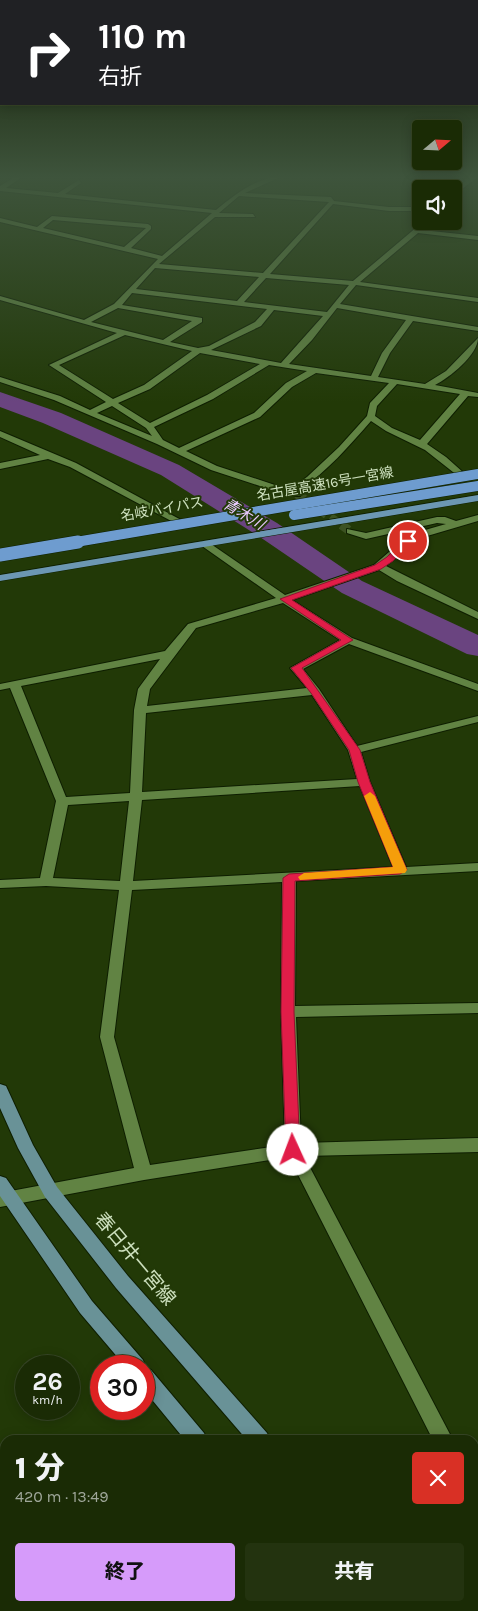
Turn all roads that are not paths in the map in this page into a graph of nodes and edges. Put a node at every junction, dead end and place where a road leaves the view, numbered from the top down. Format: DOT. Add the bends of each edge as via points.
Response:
graph roads {
  1 [pos="139,252"];
  2 [pos="171,252"];
  3 [pos="286,252"];
  4 [pos="391,252"];
  5 [pos="164,258"];
  6 [pos="154,266"];
  7 [pos="264,276"];
  8 [pos="354,283"];
  9 [pos="131,291"];
  10 [pos="0,298"];
  11 [pos="478,300"];
  12 [pos="238,304"];
  13 [pos="116,306"];
  14 [pos="336,306"];
  15 [pos="272,308"];
  16 [pos="328,314"];
  17 [pos="411,318"];
  18 [pos="85,322"];
  19 [pos="478,330"];
  20 [pos="124,333"];
  21 [pos="478,340"];
  22 [pos="164,343"];
  23 [pos="199,350"];
  24 [pos="267,363"];
  25 [pos="283,365"];
  26 [pos="314,370"];
  27 [pos="0,379"];
  28 [pos="374,379"];
  29 [pos="394,383"];
  30 [pos="427,386"];
  31 [pos="466,393"];
  32 [pos="478,395"];
  33 [pos="114,403"];
  34 [pos="92,412"];
  35 [pos="371,416"];
  36 [pos="149,426"];
  37 [pos="0,434"];
  38 [pos="160,442"];
  39 [pos="422,444"];
  40 [pos="179,451"];
  41 [pos="49,456"];
  42 [pos="0,466"];
  43 [pos="478,472"];
  44 [pos="461,474"];
  45 [pos="478,486"];
  46 [pos="272,487"];
  47 [pos="297,494"];
  48 [pos="478,498"];
  49 [pos="478,518"];
  50 [pos="178,521"];
  51 [pos="456,525"];
  52 [pos="313,526"];
  53 [pos="350,531"];
  54 [pos="204,544"];
  55 [pos="0,554"];
  56 [pos="0,565"];
  57 [pos="378,566"];
  58 [pos="0,578"];
  59 [pos="284,599"];
  60 [pos="478,616"];
  61 [pos="348,640"];
  62 [pos="169,654"];
  63 [pos="14,684"];
  64 [pos="0,687"];
  65 [pos="478,688"];
  66 [pos="314,691"];
  67 [pos="140,710"];
  68 [pos="478,719"];
  69 [pos="354,750"];
  70 [pos="364,782"];
  71 [pos="136,796"];
  72 [pos="62,801"];
  73 [pos="478,867"];
  74 [pos="400,870"];
  75 [pos="289,878"];
  76 [pos="46,882"];
  77 [pos="0,884"];
  78 [pos="125,886"];
  79 [pos="478,1008"];
  80 [pos="288,1012"];
  81 [pos="0,1090"];
  82 [pos="478,1145"];
  83 [pos="293,1150"];
  84 [pos="144,1174"];
  85 [pos="51,1192"];
  86 [pos="3,1194"];
  87 [pos="127,1355"];
  88 [pos="155,1389"];
  89 [pos="193,1435"];
  90 [pos="256,1435"];
  91 [pos="439,1435"];
  1 -- 5 [label="street"];
  2 -- 5 [label="street"];
  3 -- 7 [label="street"];
  4 -- 8 [label="street"];
  5 -- 6 [label="street"];
  6 -- 7 [label="street"];
  6 -- 9 [label="street"];
  7 -- 8 [label="street"];
  7 -- 12 [label="street"];
  8 -- 11 [label="street"];
  8 -- 14 [label="street"];
  9 -- 12 [label="street"];
  9 -- 13 [label="street"];
  10 -- 18 [label="street"];
  12 -- 15 [label="street"];
  13 -- 18 [label="street"];
  13 -- 22 [label="street" via="199,320"];
  14 -- 16 [label="street"];
  14 -- 17 [label="street"];
  15 -- 16 [label="street"];
  15 -- 23 [label="street" via="258,324 211,348"];
  16 -- 25 [label="street"];
  17 -- 19 [label="street"];
  17 -- 28 [label="street" via="386,353"];
  18 -- 20 [label="street"];
  20 -- 22 [label="street"];
  20 -- 33 [label="street" via="54,365"];
  21 -- 30 [label="street" via="447,375"];
  22 -- 23 [label="street"];
  23 -- 24 [label="street"];
  23 -- 33 [label="street" via="147,387"];
  24 -- 25 [label="street"];
  24 -- 36 [label="street" via="235,385"];
  25 -- 26 [label="street"];
  26 -- 28 [label="street"];
  26 -- 40 [label="street" via="289,385 257,415"];
  27 -- 34 [label="street"];
  28 -- 29 [label="street"];
  29 -- 30 [label="street"];
  29 -- 35 [label="street" via="373,405"];
  30 -- 31 [label="street"];
  31 -- 32 [label="street"];
  31 -- 39 [label="street"];
  33 -- 34 [label="street"];
  33 -- 36 [label="street"];
  34 -- 38 [label="street"];
  35 -- 39 [label="street" via="380,426"];
  35 -- 47 [label="street" via="342,449 293,490"];
  36 -- 38 [label="street"];
  37 -- 41 [label="street"];
  38 -- 40 [label="street"];
  39 -- 44 [label="street"];
  40 -- 46 [label="street" via="214,468"];
  41 -- 42 [label="street"];
  41 -- 50 [label="street"];
  43 -- 44 [label="highway, 名岐バイパス"];
  43 -- 55 [label="highway, 名古屋高速16号一宮線, bridge"];
  44 -- 50 [label="highway, 名岐バイパス, bridge"];
  45 -- 56 [label="highway, 名古屋高速16号一宮線, bridge"];
  48 -- 52 [label="highway"];
  49 -- 51 [label="street"];
  50 -- 55 [label="highway, 名岐バイパス"];
  51 -- 53 [label="street" via="437,520 366,536"];
  51 -- 57 [label="street" via="408,541"];
  52 -- 54 [label="highway"];
  54 -- 58 [label="highway"];
  54 -- 59 [label="street"];
  57 -- 59 [label="street"];
  57 -- 60 [label="street"];
  59 -- 61 [label="street"];
  59 -- 62 [label="street" via="192,626"];
  61 -- 65 [label="street"];
  61 -- 66 [label="street" via="296,668"];
  62 -- 63 [label="street"];
  62 -- 67 [label="street" via="144,689"];
  63 -- 64 [label="street"];
  63 -- 72 [label="street"];
  66 -- 67 [label="street"];
  66 -- 69 [label="street"];
  67 -- 71 [label="street"];
  68 -- 69 [label="street"];
  69 -- 70 [label="street"];
  70 -- 71 [label="street"];
  70 -- 74 [label="street"];
  71 -- 72 [label="street"];
  71 -- 78 [label="street"];
  72 -- 76 [label="street"];
  73 -- 74 [label="street"];
  74 -- 75 [label="street"];
  75 -- 78 [label="street"];
  75 -- 80 [label="street"];
  76 -- 77 [label="street"];
  76 -- 78 [label="street"];
  78 -- 84 [label="street" via="107,1037"];
  79 -- 80 [label="street"];
  80 -- 83 [label="street"];
  81 -- 85 [label="main road, 春日井一宮線" via="26,1148"];
  82 -- 83 [label="street"];
  83 -- 84 [label="street"];
  83 -- 91 [label="street"];
  84 -- 85 [label="street"];
  85 -- 86 [label="street"];
  85 -- 90 [label="main road, 春日井一宮線" via="122,1282"];
  86 -- 87 [label="main road" via="86,1307"];
  88 -- 89 [label="main road"];
}
